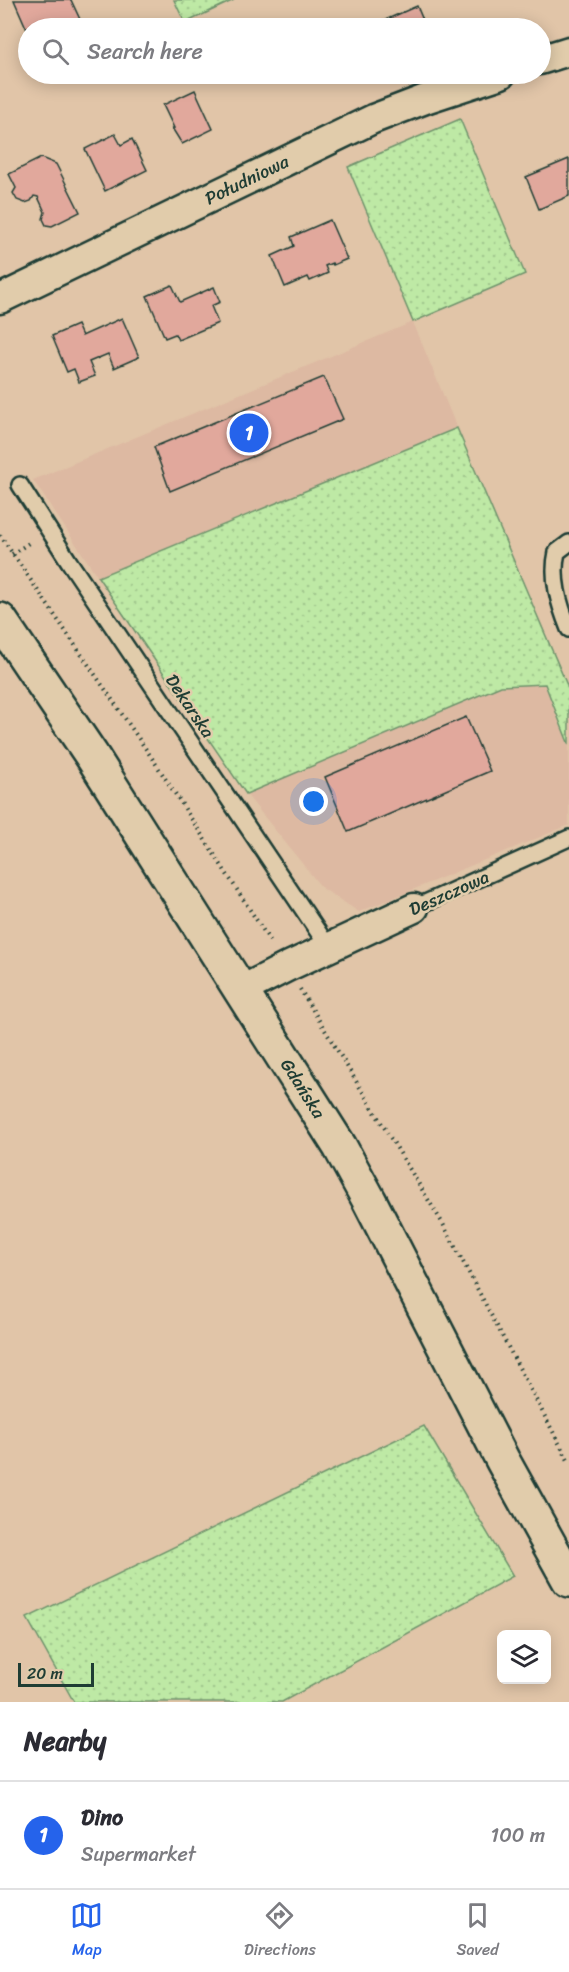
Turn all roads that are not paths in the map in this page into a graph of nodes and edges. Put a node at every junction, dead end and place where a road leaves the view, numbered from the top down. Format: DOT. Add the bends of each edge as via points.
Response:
graph roads {
  1 [pos="569,51"];
  2 [pos="551,57"];
  3 [pos="471,84"];
  4 [pos="0,299"];
  5 [pos="20,485"];
  6 [pos="569,543"];
  7 [pos="0,620"];
  8 [pos="569,629"];
  9 [pos="569,838"];
  10 [pos="414,908"];
  11 [pos="329,948"];
  12 [pos="242,990"];
  13 [pos="569,1580"];
  1 -- 2 [label="street"];
  3 -- 4 [label="street, Południowa" via="373,119"];
  5 -- 11 [label="lane, Dekarska"];
  6 -- 8 [label="lane" via="557,552 553,569"];
  7 -- 12 [label="main road, Gdańska"];
  9 -- 10 [label="lane, Deszczowa"];
  10 -- 11 [label="street, Deszczowa"];
  11 -- 12 [label="street, Deszczowa"];
  12 -- 13 [label="main road, Gdańska" via="340,1147"];
}
